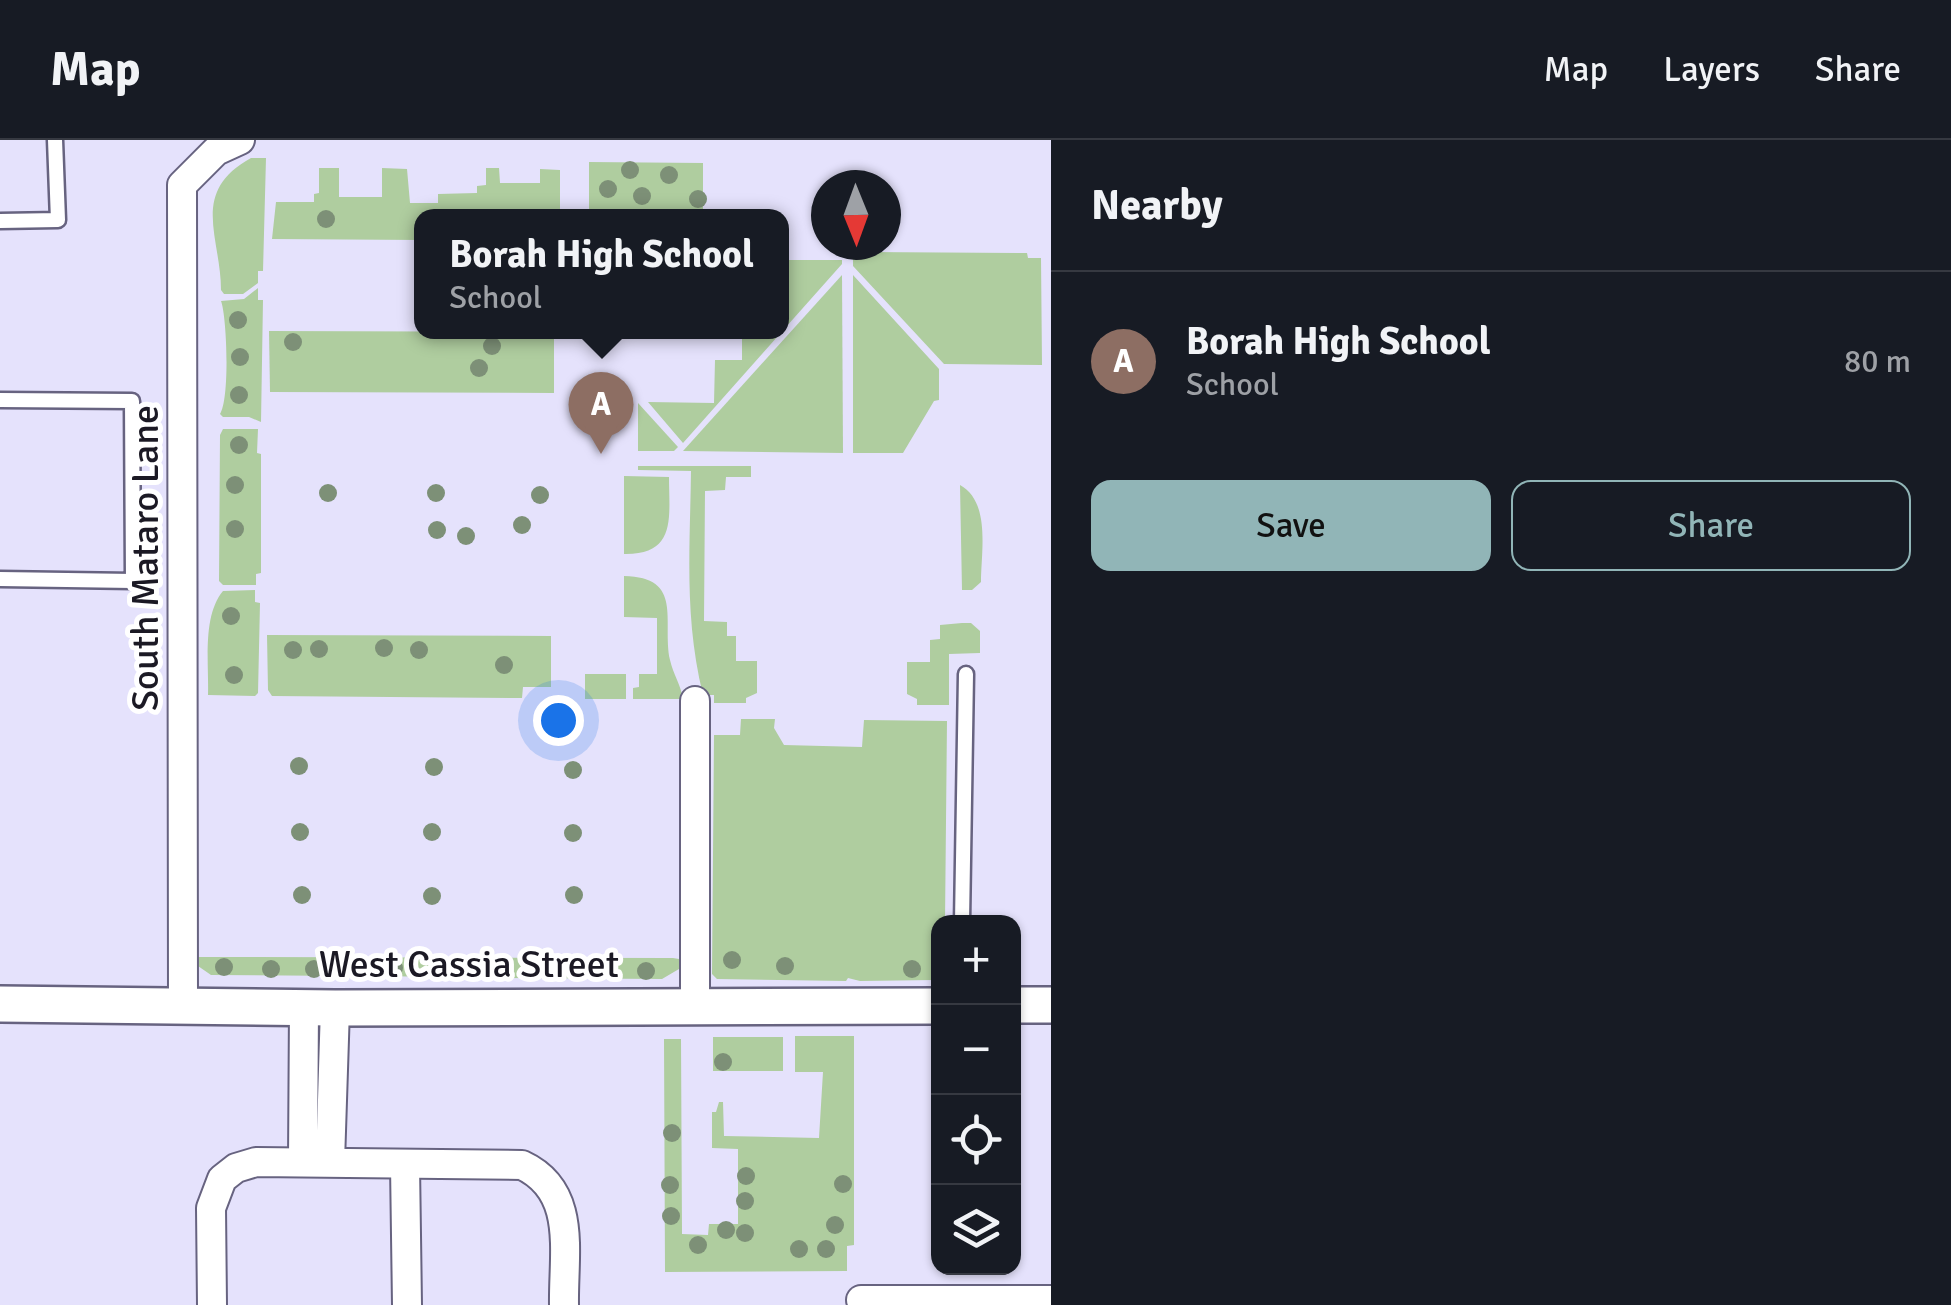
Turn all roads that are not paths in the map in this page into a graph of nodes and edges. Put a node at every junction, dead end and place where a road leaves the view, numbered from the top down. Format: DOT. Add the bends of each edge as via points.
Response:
graph roads {
  1 [pos="55,140"];
  2 [pos="240,140"];
  3 [pos="0,222"];
  4 [pos="0,400"];
  5 [pos="0,579"];
  6 [pos="966,674"];
  7 [pos="695,702"];
  8 [pos="962,915"];
  9 [pos="0,1004"];
  10 [pos="1051,1005"];
  11 [pos="183,1006"];
  12 [pos="931,1006"];
  13 [pos="1021,1006"];
  14 [pos="319,1007"];
  15 [pos="696,1007"];
  16 [pos="317,1162"];
  17 [pos="404,1164"];
  18 [pos="861,1300"];
  19 [pos="1051,1300"];
  20 [pos="212,1305"];
  21 [pos="407,1305"];
  22 [pos="564,1305"];
  1 -- 3 [label="lane" via="58,220"];
  2 -- 11 [label="street, South Mataro Lane" via="216,152 182,185"];
  4 -- 5 [label="lane" via="132,402 133,581"];
  6 -- 8 [label="lane"];
  7 -- 15 [label="street"];
  9 -- 11 [label="street, West Cassia Street"];
  10 -- 13 [label="street"];
  11 -- 14 [label="street, West Cassia Street"];
  12 -- 15 [label="street, West Cassia Street"];
  14 -- 15 [label="street, West Cassia Street"];
  14 -- 16 [label="street"];
  16 -- 17 [label="street"];
  16 -- 20 [label="street" via="256,1162 222,1178 211,1208"];
  17 -- 21 [label="street"];
  17 -- 22 [label="street" via="522,1165 548,1182 562,1210"];
  18 -- 19 [label="street"];
}
